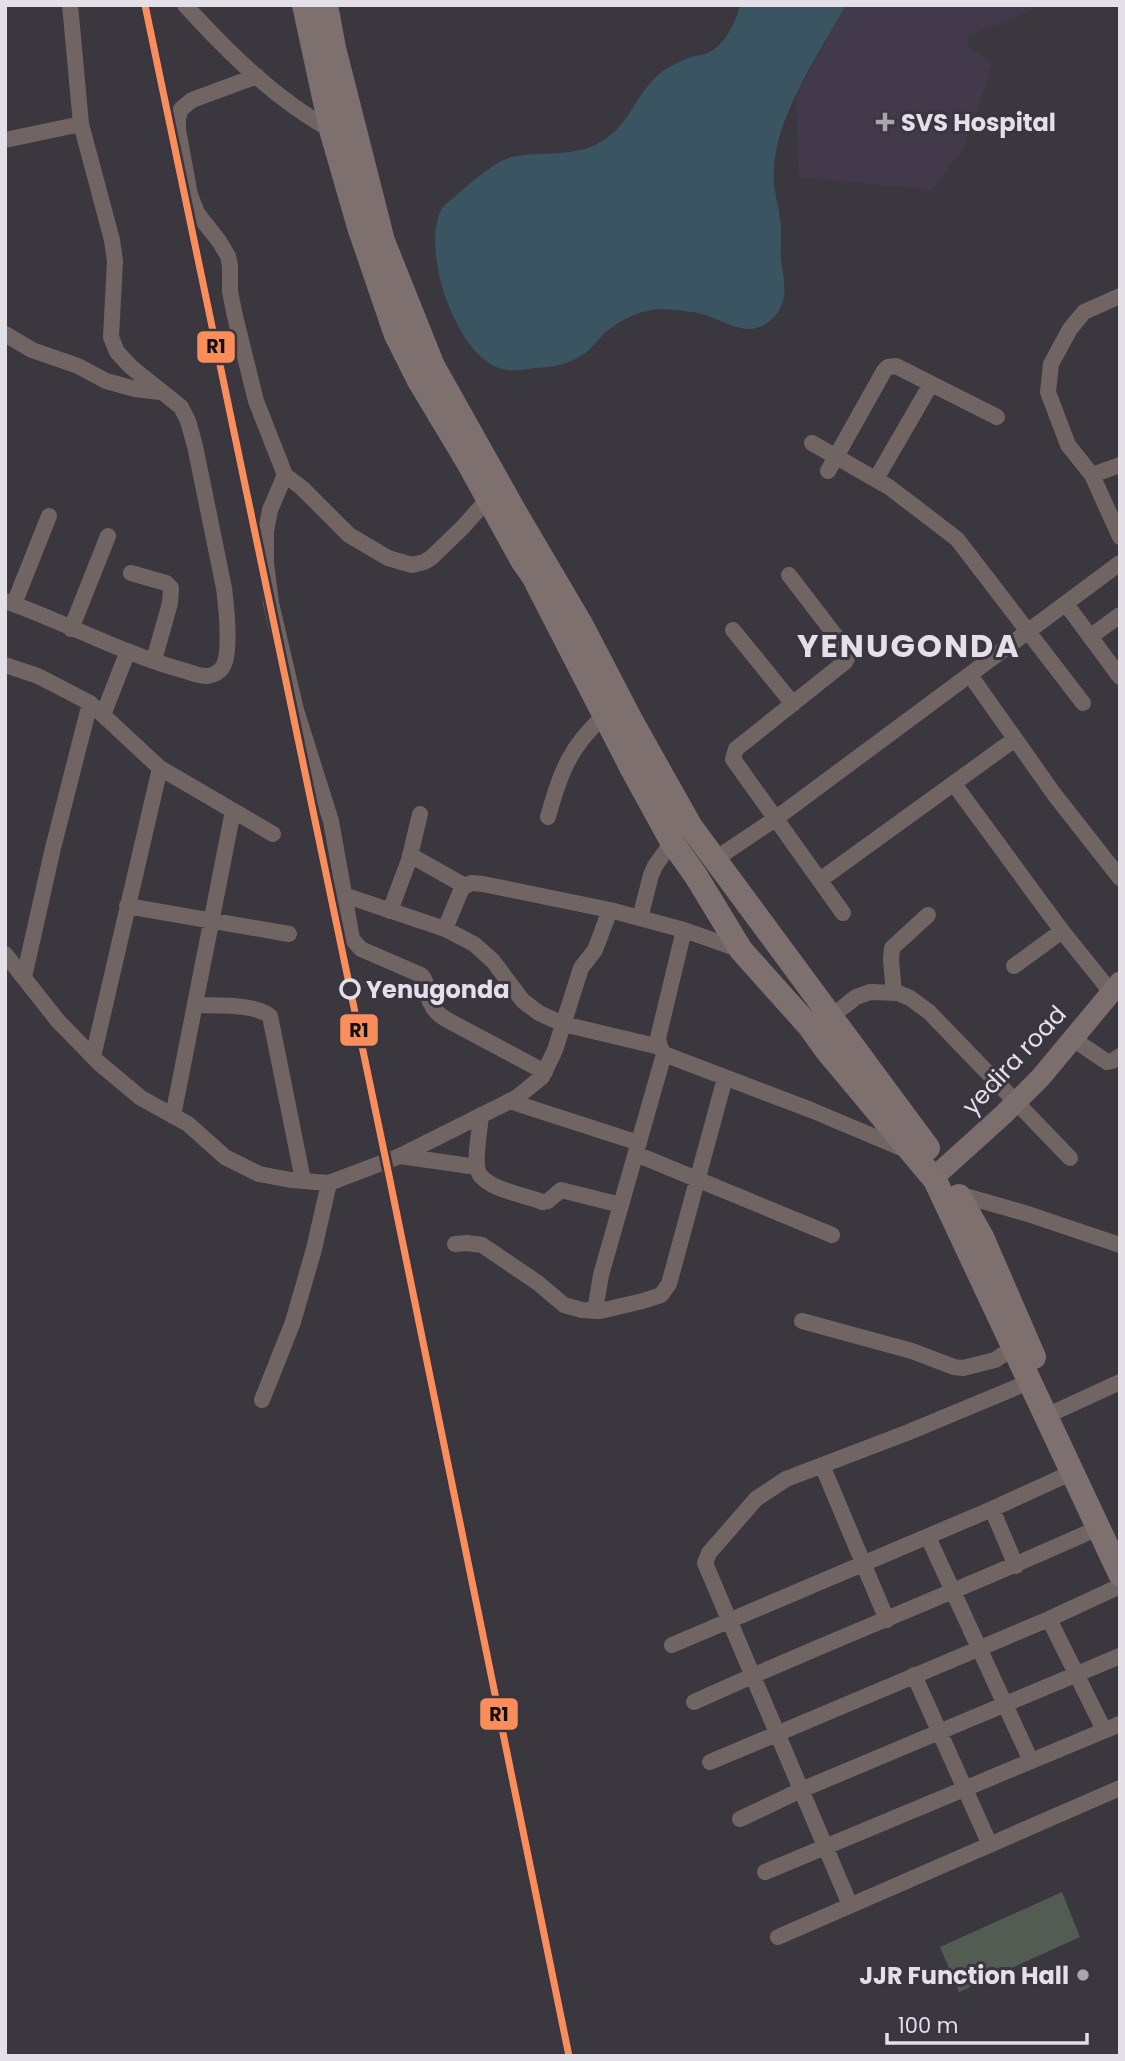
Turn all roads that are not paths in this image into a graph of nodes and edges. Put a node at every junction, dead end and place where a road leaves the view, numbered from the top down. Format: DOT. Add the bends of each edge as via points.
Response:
graph roads {
  1 [pos="70,5"];
  2 [pos="185,5"];
  3 [pos="304,5"];
  4 [pos="326,5"];
  5 [pos="257,76"];
  6 [pos="81,124"];
  7 [pos="331,130"];
  8 [pos="5,140"];
  9 [pos="1120,296"];
  10 [pos="5,334"];
  11 [pos="931,384"];
  12 [pos="162,392"];
  13 [pos="997,417"];
  14 [pos="812,443"];
  15 [pos="831,463"];
  16 [pos="1120,465"];
  17 [pos="285,475"];
  18 [pos="1092,475"];
  19 [pos="876,479"];
  20 [pos="488,499"];
  21 [pos="48,516"];
  22 [pos="108,536"];
  23 [pos="1120,537"];
  24 [pos="1120,563"];
  25 [pos="131,573"];
  26 [pos="789,575"];
  27 [pos="9,602"];
  28 [pos="1066,604"];
  29 [pos="1120,615"];
  30 [pos="71,629"];
  31 [pos="733,630"];
  32 [pos="1029,631"];
  33 [pos="1090,637"];
  34 [pos="128,651"];
  35 [pos="154,660"];
  36 [pos="5,666"];
  37 [pos="970,675"];
  38 [pos="1120,677"];
  39 [pos="90,703"];
  40 [pos="1083,703"];
  41 [pos="793,704"];
  42 [pos="103,715"];
  43 [pos="605,715"];
  44 [pos="1015,739"];
  45 [pos="160,768"];
  46 [pos="954,783"];
  47 [pos="233,811"];
  48 [pos="420,814"];
  49 [pos="548,817"];
  50 [pos="775,819"];
  51 [pos="274,834"];
  52 [pos="672,842"];
  53 [pos="410,855"];
  54 [pos="714,860"];
  55 [pos="1120,878"];
  56 [pos="820,880"];
  57 [pos="465,886"];
  58 [pos="344,895"];
  59 [pos="127,906"];
  60 [pos="390,911"];
  61 [pos="610,911"];
  62 [pos="843,913"];
  63 [pos="928,915"];
  64 [pos="640,918"];
  65 [pos="213,920"];
  66 [pos="445,929"];
  67 [pos="684,930"];
  68 [pos="1062,931"];
  69 [pos="289,934"];
  70 [pos="741,950"];
  71 [pos="5,954"];
  72 [pos="1014,966"];
  73 [pos="24,976"];
  74 [pos="1115,987"];
  75 [pos="894,993"];
  76 [pos="195,1005"];
  77 [pos="832,1016"];
  78 [pos="563,1024"];
  79 [pos="1073,1039"];
  80 [pos="662,1051"];
  81 [pos="1120,1056"];
  82 [pos="93,1057"];
  83 [pos="545,1072"];
  84 [pos="725,1078"];
  85 [pos="509,1101"];
  86 [pos="1016,1102"];
  87 [pos="481,1115"];
  88 [pos="173,1116"];
  89 [pos="637,1149"];
  90 [pos="912,1152"];
  91 [pos="400,1156"];
  92 [pos="1070,1158"];
  93 [pos="477,1167"];
  94 [pos="942,1170"];
  95 [pos="303,1181"];
  96 [pos="697,1181"];
  97 [pos="329,1183"];
  98 [pos="958,1194"];
  99 [pos="621,1205"];
  100 [pos="832,1235"];
  101 [pos="455,1244"];
  102 [pos="1120,1245"];
  103 [pos="595,1311"];
  104 [pos="802,1321"];
  105 [pos="1013,1348"];
  106 [pos="1029,1382"];
  107 [pos="1120,1382"];
  108 [pos="262,1400"];
  109 [pos="1057,1411"];
  110 [pos="822,1465"];
  111 [pos="1071,1473"];
  112 [pos="992,1510"];
  113 [pos="1098,1528"];
  114 [pos="928,1537"];
  115 [pos="1120,1543"];
  116 [pos="864,1564"];
  117 [pos="1016,1566"];
  118 [pos="1120,1574"];
  119 [pos="1120,1586"];
  120 [pos="953,1592"];
  121 [pos="887,1619"];
  122 [pos="1049,1619"];
  123 [pos="729,1620"];
  124 [pos="672,1644"];
  125 [pos="979,1648"];
  126 [pos="1120,1656"];
  127 [pos="1076,1674"];
  128 [pos="753,1675"];
  129 [pos="914,1675"];
  130 [pos="694,1702"];
  131 [pos="1005,1704"];
  132 [pos="1112,1727"];
  133 [pos="939,1732"];
  134 [pos="777,1733"];
  135 [pos="1031,1761"];
  136 [pos="710,1762"];
  137 [pos="1120,1788"];
  138 [pos="965,1789"];
  139 [pos="801,1790"];
  140 [pos="740,1819"];
  141 [pos="990,1845"];
  142 [pos="825,1847"];
  143 [pos="765,1872"];
  144 [pos="850,1905"];
  145 [pos="778,1937"];
  1 -- 6 [label="street"];
  2 -- 5 [label="street"];
  3 -- 7 [label="highway"];
  4 -- 54 [label="highway" via="383,240 433,366 691,827"];
  5 -- 7 [label="street" via="307,117"];
  5 -- 17 [label="street" via="192,100 181,109 178,130 197,213 228,256 234,312 256,401"];
  6 -- 8 [label="street"];
  6 -- 12 [label="street" via="115,261 111,337 117,352"];
  7 -- 20 [label="highway" via="396,335"];
  9 -- 18 [label="street" via="1084,312 1058,348 1049,373 1054,412 1068,445"];
  10 -- 12 [label="street" via="106,381"];
  11 -- 13 [label="street"];
  11 -- 15 [label="street" via="896,366 888,367"];
  11 -- 19 [label="street"];
  12 -- 35 [label="street" via="181,407 195,446 224,588 227,638 223,667 208,676"];
  14 -- 15 [label="street"];
  15 -- 19 [label="street"];
  16 -- 18 [label="street"];
  17 -- 20 [label="street" via="349,535 388,558 412,565 431,558"];
  17 -- 58 [label="street" via="266,531 271,603 296,710 331,821"];
  18 -- 23 [label="street"];
  19 -- 32 [label="street" via="957,539"];
  20 -- 43 [label="highway"];
  21 -- 27 [label="street"];
  22 -- 30 [label="street"];
  24 -- 28 [label="street"];
  25 -- 35 [label="street" via="171,588"];
  26 -- 41 [label="street" via="849,654"];
  27 -- 30 [label="street"];
  28 -- 32 [label="street"];
  28 -- 33 [label="street"];
  29 -- 33 [label="street"];
  30 -- 34 [label="street"];
  31 -- 41 [label="street"];
  32 -- 37 [label="street"];
  32 -- 40 [label="street"];
  33 -- 38 [label="street"];
  34 -- 35 [label="street"];
  34 -- 42 [label="street"];
  36 -- 39 [label="street" via="38,676"];
  37 -- 44 [label="street"];
  37 -- 50 [label="street"];
  39 -- 42 [label="street"];
  39 -- 73 [label="street"];
  41 -- 50 [label="street" via="733,754"];
  42 -- 45 [label="street"];
  43 -- 49 [label="street" via="571,754"];
  43 -- 52 [label="highway"];
  44 -- 46 [label="street"];
  44 -- 55 [label="street"];
  45 -- 47 [label="street"];
  45 -- 59 [label="street"];
  46 -- 56 [label="street"];
  46 -- 68 [label="street"];
  47 -- 51 [label="street"];
  47 -- 65 [label="street"];
  48 -- 53 [label="street"];
  50 -- 54 [label="street"];
  50 -- 56 [label="street"];
  52 -- 64 [label="street" via="651,875"];
  52 -- 70 [label="highway"];
  53 -- 57 [label="street"];
  53 -- 60 [label="street"];
  54 -- 77 [label="highway"];
  56 -- 62 [label="street"];
  57 -- 61 [label="street" via="483,884"];
  57 -- 66 [label="street"];
  58 -- 60 [label="street"];
  58 -- 83 [label="street" via="357,946 421,975 438,1013"];
  59 -- 65 [label="street"];
  59 -- 82 [label="street"];
  60 -- 66 [label="street"];
  61 -- 64 [label="street"];
  61 -- 78 [label="street" via="596,950 581,968"];
  63 -- 75 [label="street" via="892,948"];
  64 -- 67 [label="street"];
  65 -- 69 [label="street"];
  65 -- 76 [label="street"];
  66 -- 78 [label="street" via="474,944 493,961 523,1001"];
  67 -- 70 [label="street"];
  67 -- 80 [label="street" via="658,1038"];
  68 -- 72 [label="street"];
  68 -- 74 [label="street"];
  70 -- 90 [label="highway"];
  71 -- 73 [label="street"];
  73 -- 82 [label="street"];
  74 -- 79 [label="main road, yedira road"];
  75 -- 77 [label="street" via="870,992 856,997"];
  75 -- 86 [label="street" via="910,998 929,1013"];
  76 -- 88 [label="street"];
  76 -- 95 [label="street" via="249,1008 270,1016"];
  77 -- 94 [label="highway"];
  78 -- 80 [label="street"];
  78 -- 83 [label="street"];
  79 -- 81 [label="street" via="1107,1062"];
  79 -- 86 [label="main road, yedira road"];
  80 -- 84 [label="street"];
  80 -- 89 [label="street"];
  82 -- 88 [label="street" via="141,1098"];
  83 -- 85 [label="street"];
  84 -- 90 [label="street"];
  84 -- 96 [label="street"];
  85 -- 87 [label="street"];
  85 -- 89 [label="street"];
  86 -- 92 [label="street"];
  86 -- 94 [label="main road, yedira road"];
  87 -- 91 [label="street"];
  87 -- 93 [label="street"];
  88 -- 95 [label="street" via="225,1157 259,1174"];
  89 -- 96 [label="street"];
  89 -- 99 [label="street"];
  90 -- 105 [label="highway" via="936,1180"];
  91 -- 93 [label="street"];
  91 -- 97 [label="street"];
  93 -- 99 [label="street" via="490,1184 542,1202 561,1190"];
  94 -- 98 [label="highway"];
  95 -- 97 [label="street"];
  96 -- 100 [label="street"];
  96 -- 103 [label="street" via="661,1295"];
  97 -- 108 [label="street" via="293,1322"];
  98 -- 102 [label="street"];
  98 -- 109 [label="highway" via="982,1237"];
  99 -- 103 [label="street"];
  101 -- 103 [label="street" via="482,1245 564,1305"];
  104 -- 105 [label="street" via="954,1367 995,1360"];
  105 -- 106 [label="highway"];
  106 -- 110 [label="street"];
  106 -- 111 [label="highway"];
  107 -- 109 [label="street"];
  109 -- 115 [label="highway"];
  110 -- 116 [label="street"];
  110 -- 123 [label="street" via="786,1479 756,1499 709,1553 705,1563"];
  111 -- 112 [label="street"];
  111 -- 113 [label="highway"];
  112 -- 114 [label="street"];
  112 -- 117 [label="street"];
  113 -- 117 [label="street"];
  113 -- 118 [label="highway"];
  114 -- 116 [label="street"];
  114 -- 120 [label="street"];
  116 -- 121 [label="street"];
  116 -- 123 [label="street"];
  117 -- 120 [label="street"];
  119 -- 122 [label="street"];
  120 -- 121 [label="street"];
  120 -- 125 [label="street"];
  121 -- 128 [label="street"];
  122 -- 125 [label="street"];
  122 -- 127 [label="street"];
  123 -- 124 [label="street"];
  123 -- 128 [label="street"];
  125 -- 129 [label="street"];
  125 -- 131 [label="street"];
  126 -- 127 [label="street"];
  127 -- 131 [label="street"];
  127 -- 132 [label="street"];
  128 -- 130 [label="street"];
  128 -- 134 [label="street"];
  129 -- 133 [label="street"];
  129 -- 134 [label="street"];
  131 -- 133 [label="street"];
  131 -- 135 [label="street"];
  132 -- 135 [label="street"];
  133 -- 138 [label="street"];
  133 -- 139 [label="street"];
  134 -- 136 [label="street"];
  134 -- 139 [label="street"];
  135 -- 138 [label="street"];
  137 -- 141 [label="street"];
  138 -- 141 [label="street"];
  138 -- 142 [label="street"];
  139 -- 140 [label="street"];
  139 -- 142 [label="street"];
  141 -- 144 [label="street"];
  142 -- 143 [label="street"];
  142 -- 144 [label="street"];
  144 -- 145 [label="street"];
}
